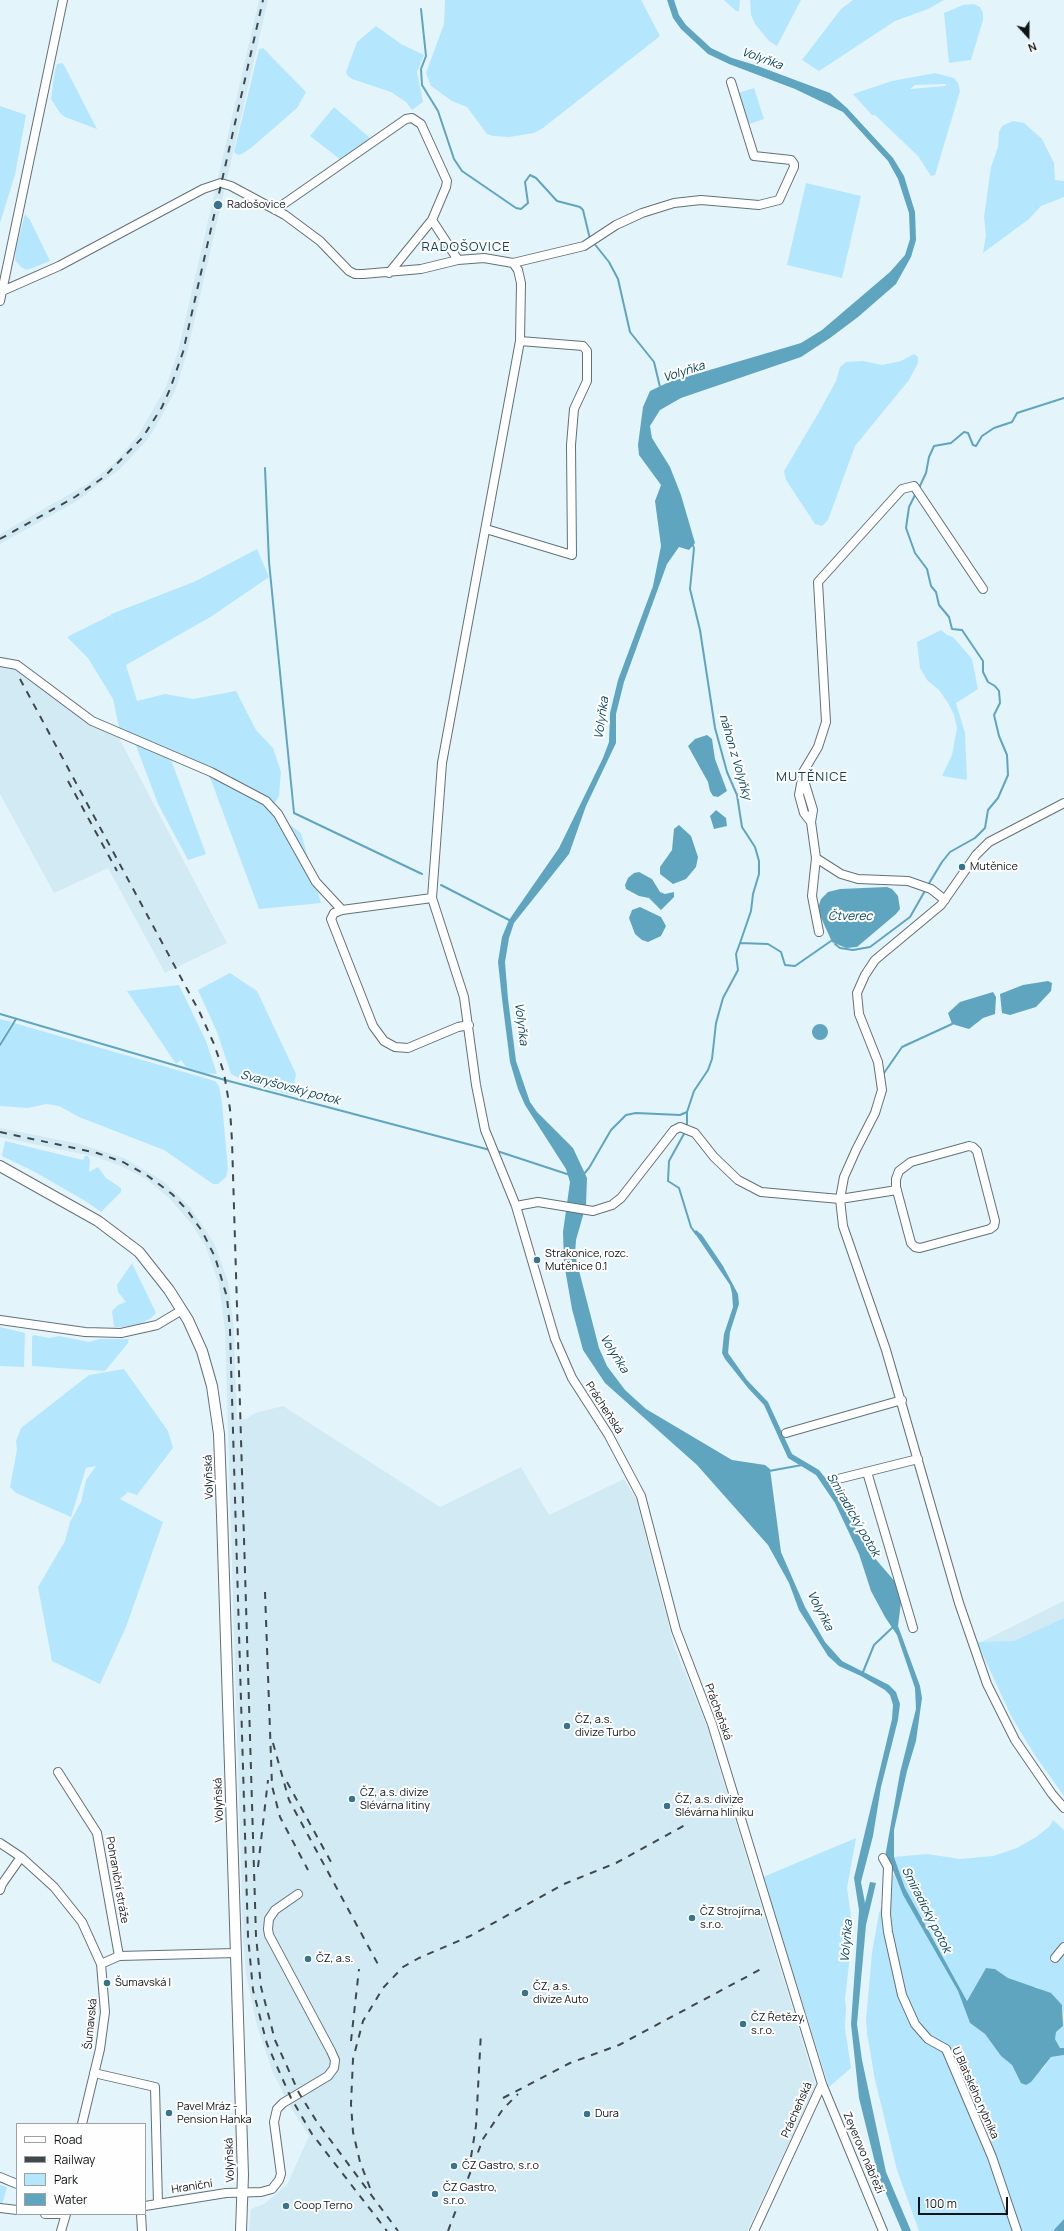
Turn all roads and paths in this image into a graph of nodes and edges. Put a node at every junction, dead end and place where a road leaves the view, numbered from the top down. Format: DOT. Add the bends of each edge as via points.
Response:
graph roads {
  1 [pos="63,0"];
  2 [pos="731,82"];
  3 [pos="275,210"];
  4 [pos="432,220"];
  5 [pos="458,260"];
  6 [pos="513,263"];
  7 [pos="389,273"];
  8 [pos="1,292"];
  9 [pos="0,301"];
  10 [pos="520,341"];
  11 [pos="486,529"];
  12 [pos="983,589"];
  13 [pos="0,662"];
  14 [pos="1064,803"];
  15 [pos="816,858"];
  16 [pos="432,898"];
  17 [pos="945,900"];
  18 [pos="342,910"];
  19 [pos="819,932"];
  20 [pos="469,1025"];
  21 [pos="0,1166"];
  22 [pos="897,1190"];
  23 [pos="840,1199"];
  24 [pos="516,1206"];
  25 [pos="182,1310"];
  26 [pos="0,1320"];
  27 [pos="902,1400"];
  28 [pos="786,1433"];
  29 [pos="918,1459"];
  30 [pos="867,1472"];
  31 [pos="834,1480"];
  32 [pos="913,1628"];
  33 [pos="58,1772"];
  34 [pos="1064,1808"];
  35 [pos="0,1843"];
  36 [pos="21,1858"];
  37 [pos="883,1858"];
  38 [pos="0,1890"];
  39 [pos="298,1894"];
  40 [pos="1064,1947"];
  41 [pos="236,1952"];
  42 [pos="119,1956"];
  43 [pos="1054,1958"];
  44 [pos="101,1964"];
  45 [pos="94,2073"];
  46 [pos="822,2084"];
  47 [pos="82,2123"];
  48 [pos="0,2177"];
  49 [pos="16,2184"];
  50 [pos="243,2194"];
  51 [pos="158,2204"];
  52 [pos="146,2206"];
  53 [pos="0,2208"];
  54 [pos="16,2210"];
  55 [pos="66,2215"];
  56 [pos="141,2215"];
  57 [pos="61,2231"];
  58 [pos="142,2231"];
  59 [pos="241,2231"];
  60 [pos="754,2231"];
  61 [pos="883,2231"];
  62 [pos="1016,2231"];
  1 -- 8 [label="street"];
  2 -- 6 [label="street" via="754,156 791,160 794,164 779,200 759,206 701,200 674,203 616,225 584,246"];
  3 -- 4 [label="street" via="406,119 412,118 421,124 447,181"];
  3 -- 7 [label="street" via="307,230 349,271 355,274"];
  3 -- 8 [label="street" via="231,186 215,184 60,266"];
  4 -- 5 [label="street"];
  4 -- 7 [label="street"];
  5 -- 6 [label="street" via="496,258"];
  5 -- 7 [label="street"];
  6 -- 10 [label="street" via="518,270 521,283"];
  8 -- 9 [label="street"];
  10 -- 11 [label="street"];
  10 -- 11 [label="street" via="583,346 587,350 587,381 574,409 572,555"];
  11 -- 16 [label="street" via="442,763"];
  12 -- 15 [label="street" via="914,486 902,489 818,582 826,722 818,747 802,774 813,810 811,822"];
  13 -- 18 [label="street" via="17,665 96,723 211,772 266,801 278,814 316,882"];
  14 -- 17 [label="street" via="989,842 976,855"];
  15 -- 17 [label="street" via="841,874 858,879 908,881 927,888"];
  15 -- 19 [label="street" via="812,896"];
  16 -- 18 [label="street"];
  16 -- 20 [label="street, Prácheňská" via="457,971"];
  17 -- 23 [label="street" via="932,915 875,960 865,974 857,993 859,1014 878,1062 882,1090 875,1114 844,1177"];
  18 -- 20 [label="street" via="334,913 331,919 373,1026 384,1041 395,1047 408,1048 458,1027"];
  20 -- 24 [label="street, Prácheňská" via="478,1098 490,1146"];
  21 -- 25 [label="main road, Volyňská" via="70,1203 118,1235 143,1257"];
  22 -- 22 [label="street" via="911,1243 917,1248 990,1229 995,1224 977,1151 971,1146 907,1163 897,1174"];
  22 -- 23 [label="street"];
  23 -- 24 [label="street" via="761,1192 728,1172 695,1133 680,1127 674,1130 618,1201 604,1208 590,1210 534,1202"];
  23 -- 27 [label="street" via="843,1226"];
  24 -- 46 [label="street, Prácheňská" via="566,1368 617,1450 641,1496 676,1630 712,1724"];
  25 -- 26 [label="street" via="157,1325 121,1333 85,1332"];
  25 -- 41 [label="main road, Volyňská" via="194,1332 208,1370 220,1448"];
  27 -- 28 [label="street"];
  27 -- 29 [label="street"];
  29 -- 30 [label="street"];
  29 -- 34 [label="street" via="959,1604 987,1684 1015,1740"];
  30 -- 31 [label="street"];
  30 -- 32 [label="street"];
  33 -- 42 [label="street, Pohraniční stráže" via="97,1833"];
  35 -- 36 [label="street, Šumavská"];
  36 -- 38 [label="street"];
  36 -- 44 [label="street, Šumavská" via="54,1887 82,1922"];
  37 -- 62 [label="street, U Blatského rybníka" via="888,1867 888,1932 902,1995 915,2024 928,2039 946,2049 992,2157"];
  39 -- 50 [label="street, Hraniční" via="275,1910 269,1919 269,1935 331,2051 335,2065 328,2076 279,2107 274,2122 281,2166 279,2180 267,2191"];
  40 -- 43 [label="street"];
  41 -- 42 [label="street"];
  41 -- 50 [label="main road, Volyňská"];
  42 -- 44 [label="street"];
  44 -- 45 [label="street, Šumavská" via="105,2012"];
  45 -- 47 [label="street, Šumavská"];
  45 -- 51 [label="street" via="155,2087"];
  46 -- 60 [label="street, Prácheňská"];
  46 -- 61 [label="street, Zeyerovo nábřeží"];
  48 -- 49 [label="street"];
  50 -- 51 [label="street, Hraniční" via="226,2193"];
  50 -- 59 [label="main road, Volyňská"];
  51 -- 52 [label="street, Hraniční"];
  53 -- 54 [label="street"];
  55 -- 57 [label="street"];
  56 -- 58 [label="street"];
}
